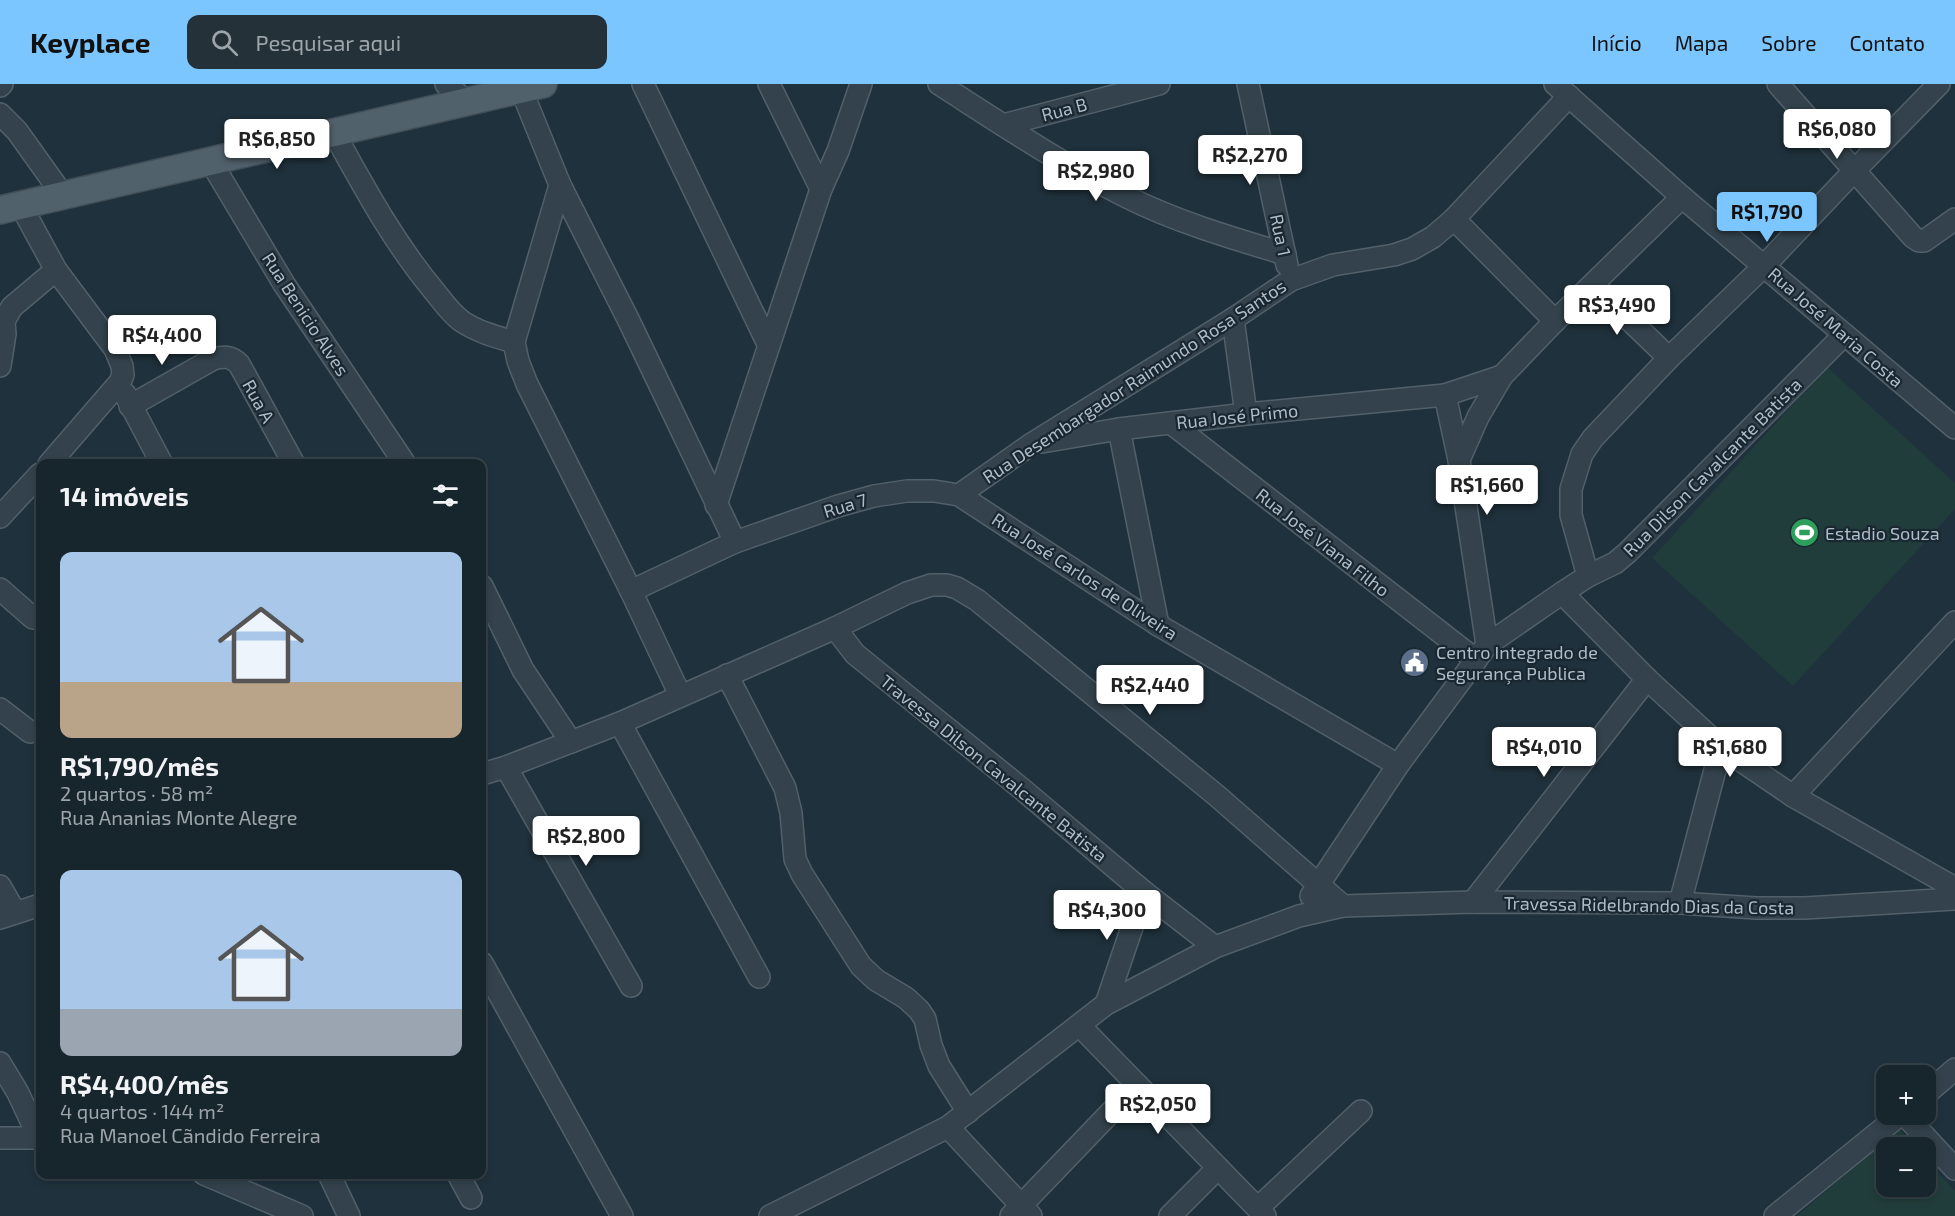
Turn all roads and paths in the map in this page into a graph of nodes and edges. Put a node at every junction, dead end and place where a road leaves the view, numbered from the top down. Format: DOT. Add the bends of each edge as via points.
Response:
graph roads {
  1 [pos="643,84"];
  2 [pos="769,84"];
  3 [pos="861,84"];
  4 [pos="939,84"];
  5 [pos="1160,84"];
  6 [pos="1248,84"];
  7 [pos="1778,84"];
  8 [pos="1939,84"];
  9 [pos="532,87"];
  10 [pos="1562,90"];
  11 [pos="456,92"];
  12 [pos="0,114"];
  13 [pos="1003,125"];
  14 [pos="334,133"];
  15 [pos="211,162"];
  16 [pos="1855,170"];
  17 [pos="560,185"];
  18 [pos="821,189"];
  19 [pos="62,194"];
  20 [pos="1682,196"];
  21 [pos="10,207"];
  22 [pos="1454,219"];
  23 [pos="1955,219"];
  24 [pos="1285,254"];
  25 [pos="1764,266"];
  26 [pos="56,270"];
  27 [pos="1291,280"];
  28 [pos="1593,285"];
  29 [pos="1233,319"];
  30 [pos="1555,321"];
  31 [pos="1844,335"];
  32 [pos="514,342"];
  33 [pos="768,344"];
  34 [pos="1669,358"];
  35 [pos="0,366"];
  36 [pos="1502,376"];
  37 [pos="120,382"];
  38 [pos="1444,394"];
  39 [pos="130,406"];
  40 [pos="1246,414"];
  41 [pos="1171,423"];
  42 [pos="1955,428"];
  43 [pos="1119,429"];
  44 [pos="1030,444"];
  45 [pos="53,459"];
  46 [pos="159,459"];
  47 [pos="291,459"];
  48 [pos="402,459"];
  49 [pos="1459,460"];
  50 [pos="36,487"];
  51 [pos="959,495"];
  52 [pos="716,505"];
  53 [pos="0,517"];
  54 [pos="735,542"];
  55 [pos="1588,576"];
  56 [pos="0,589"];
  57 [pos="631,591"];
  58 [pos="1562,593"];
  59 [pos="486,594"];
  60 [pos="33,618"];
  61 [pos="1955,622"];
  62 [pos="1158,625"];
  63 [pos="834,628"];
  64 [pos="1482,652"];
  65 [pos="727,675"];
  66 [pos="1647,679"];
  67 [pos="680,695"];
  68 [pos="0,709"];
  69 [pos="620,723"];
  70 [pos="30,732"];
  71 [pos="571,741"];
  72 [pos="1721,747"];
  73 [pos="1398,765"];
  74 [pos="506,767"];
  75 [pos="486,773"];
  76 [pos="1793,796"];
  77 [pos="0,885"];
  78 [pos="1319,885"];
  79 [pos="1955,888"];
  80 [pos="1144,892"];
  81 [pos="1955,899"];
  82 [pos="1473,902"];
  83 [pos="1680,903"];
  84 [pos="1343,906"];
  85 [pos="36,907"];
  86 [pos="8,915"];
  87 [pos="1299,915"];
  88 [pos="1215,947"];
  89 [pos="486,970"];
  90 [pos="759,977"];
  91 [pos="631,986"];
  92 [pos="1106,1004"];
  93 [pos="1080,1026"];
  94 [pos="0,1063"];
  95 [pos="1955,1069"];
  96 [pos="1137,1085"];
  97 [pos="1936,1085"];
  98 [pos="1361,1111"];
  99 [pos="968,1112"];
  100 [pos="1889,1125"];
  101 [pos="1913,1125"];
  102 [pos="948,1127"];
  103 [pos="36,1130"];
  104 [pos="0,1138"];
  105 [pos="36,1138"];
  106 [pos="1218,1168"];
  107 [pos="1955,1169"];
  108 [pos="216,1179"];
  109 [pos="331,1179"];
  110 [pos="461,1179"];
  111 [pos="471,1198"];
  112 [pos="798,1210"];
  113 [pos="1021,1212"];
  114 [pos="1262,1212"];
  115 [pos="302,1216"];
  116 [pos="349,1216"];
  117 [pos="622,1216"];
  118 [pos="770,1216"];
  119 [pos="1170,1216"];
  120 [pos="1775,1216"];
  1 -- 33 [label="street"];
  2 -- 18 [label="street"];
  3 -- 18 [label="street"];
  4 -- 13 [label="street"];
  5 -- 13 [label="street, Rua B"];
  6 -- 24 [label="street, Rua 1"];
  7 -- 16 [label="street"];
  8 -- 16 [label="street"];
  9 -- 11 [label="main road"];
  9 -- 17 [label="street"];
  10 -- 20 [label="street, Rua José Maria Costa"];
  10 -- 22 [label="street, Rua Desembargador Raimundo Rosa Santos"];
  11 -- 14 [label="main road"];
  12 -- 19 [label="street" via="17,131"];
  13 -- 24 [label="street" via="1128,197 1182,221"];
  14 -- 15 [label="main road"];
  14 -- 32 [label="street" via="413,267 463,322"];
  15 -- 19 [label="main road"];
  15 -- 48 [label="street, Rua Benicio Alves" via="284,284"];
  16 -- 23 [label="street" via="1919,241"];
  16 -- 25 [label="street"];
  17 -- 32 [label="street"];
  17 -- 52 [label="street"];
  18 -- 33 [label="street"];
  19 -- 21 [label="main road"];
  20 -- 25 [label="street, Rua José Maria Costa"];
  20 -- 28 [label="street"];
  21 -- 26 [label="street"];
  22 -- 27 [label="street, Rua Desembargador Raimundo Rosa Santos" via="1412,249 1333,265"];
  22 -- 30 [label="street"];
  24 -- 27 [label="street, Rua 1"];
  25 -- 31 [label="street, Rua José Maria Costa"];
  25 -- 34 [label="street"];
  26 -- 35 [label="street" via="6,315"];
  26 -- 37 [label="street" via="115,349 122,366"];
  27 -- 29 [label="street, Rua Desembargador Raimundo Rosa Santos"];
  28 -- 30 [label="street"];
  28 -- 34 [label="street"];
  29 -- 40 [label="street"];
  29 -- 44 [label="street, Rua Desembargador Raimundo Rosa Santos"];
  30 -- 36 [label="street"];
  31 -- 42 [label="street, Rua José Maria Costa"];
  31 -- 55 [label="street, Rua Dilson Cavalcante Batista" via="1627,553"];
  32 -- 57 [label="street" via="527,384"];
  33 -- 52 [label="street"];
  34 -- 55 [label="street" via="1593,438 1575,471 1570,489 1571,515"];
  36 -- 38 [label="street, Rua José Primo"];
  36 -- 49 [label="street"];
  37 -- 39 [label="street"];
  37 -- 45 [label="street"];
  38 -- 40 [label="street, Rua José Primo"];
  38 -- 49 [label="street"];
  39 -- 46 [label="street"];
  39 -- 47 [label="street, Rua A" via="213,359 233,358"];
  40 -- 41 [label="street, Rua José Primo"];
  41 -- 43 [label="street, Rua José Primo"];
  41 -- 64 [label="street, Rua José Viana Filho"];
  43 -- 44 [label="street, Rua José Primo"];
  43 -- 62 [label="street"];
  44 -- 51 [label="street, Rua Desembargador Raimundo Rosa Santos"];
  49 -- 64 [label="street"];
  50 -- 53 [label="street"];
  51 -- 54 [label="street, Rua 7" via="907,491 874,496"];
  51 -- 62 [label="street, Rua José Carlos de Oliveira"];
  52 -- 54 [label="street"];
  54 -- 57 [label="street, Rua 7"];
  55 -- 58 [label="street, Rua Dilson Cavalcante Batista"];
  56 -- 60 [label="street"];
  57 -- 67 [label="street"];
  58 -- 64 [label="street, Rua Dilson Cavalcante Batista"];
  58 -- 66 [label="street"];
  59 -- 71 [label="street" via="523,670"];
  61 -- 76 [label="street"];
  62 -- 73 [label="street, Rua José Carlos de Oliveira"];
  63 -- 65 [label="street"];
  63 -- 78 [label="street" via="931,585 957,588 977,600 1216,795"];
  63 -- 80 [label="street, Travessa Dilson Cavalcante Batista" via="855,654"];
  64 -- 73 [label="street, Rua Dilson Cavalcante Batista"];
  65 -- 67 [label="street"];
  65 -- 99 [label="street" via="784,788 791,813 795,859 802,874 861,966 919,1010 939,1066"];
  66 -- 72 [label="street"];
  66 -- 82 [label="street"];
  67 -- 69 [label="street"];
  68 -- 70 [label="street"];
  69 -- 71 [label="street"];
  69 -- 90 [label="street"];
  71 -- 74 [label="street"];
  72 -- 76 [label="street"];
  72 -- 83 [label="street"];
  73 -- 78 [label="street, Rua Dilson Cavalcante Batista"];
  74 -- 75 [label="street"];
  74 -- 91 [label="street"];
  76 -- 79 [label="street"];
  77 -- 86 [label="street"];
  78 -- 84 [label="street"];
  78 -- 87 [label="street, Rua Dilson Cavalcante Batista"];
  80 -- 88 [label="street, Travessa Dilson Cavalcante Batista"];
  80 -- 92 [label="street"];
  81 -- 83 [label="street, Travessa Ridelbrando Dias da Costa" via="1805,908"];
  82 -- 83 [label="street, Travessa Ridelbrando Dias da Costa"];
  82 -- 84 [label="street, Travessa Ridelbrando Dias da Costa"];
  84 -- 87 [label="street, Travessa Ridelbrando Dias da Costa"];
  85 -- 86 [label="street"];
  87 -- 88 [label="street, Travessa Ridelbrando Dias da Costa"];
  88 -- 92 [label="street, Travessa Ridelbrando Dias da Costa"];
  89 -- 117 [label="street"];
  92 -- 93 [label="street, Travessa Ridelbrando Dias da Costa"];
  93 -- 96 [label="street"];
  93 -- 99 [label="street, Travessa Ridelbrando Dias da Costa"];
  94 -- 103 [label="street"];
  95 -- 97 [label="street"];
  96 -- 106 [label="street"];
  96 -- 113 [label="street"];
  98 -- 114 [label="street"];
  99 -- 102 [label="street, Travessa Ridelbrando Dias da Costa"];
  100 -- 120 [label="street"];
  101 -- 107 [label="street"];
  102 -- 112 [label="street, Travessa Ridelbrando Dias da Costa"];
  102 -- 113 [label="street"];
  104 -- 105 [label="street"];
  106 -- 114 [label="street"];
  106 -- 119 [label="street"];
  108 -- 115 [label="street"];
  109 -- 116 [label="street"];
  110 -- 111 [label="street"];
  112 -- 118 [label="street, Travessa Ridelbrando Dias da Costa"];
}
